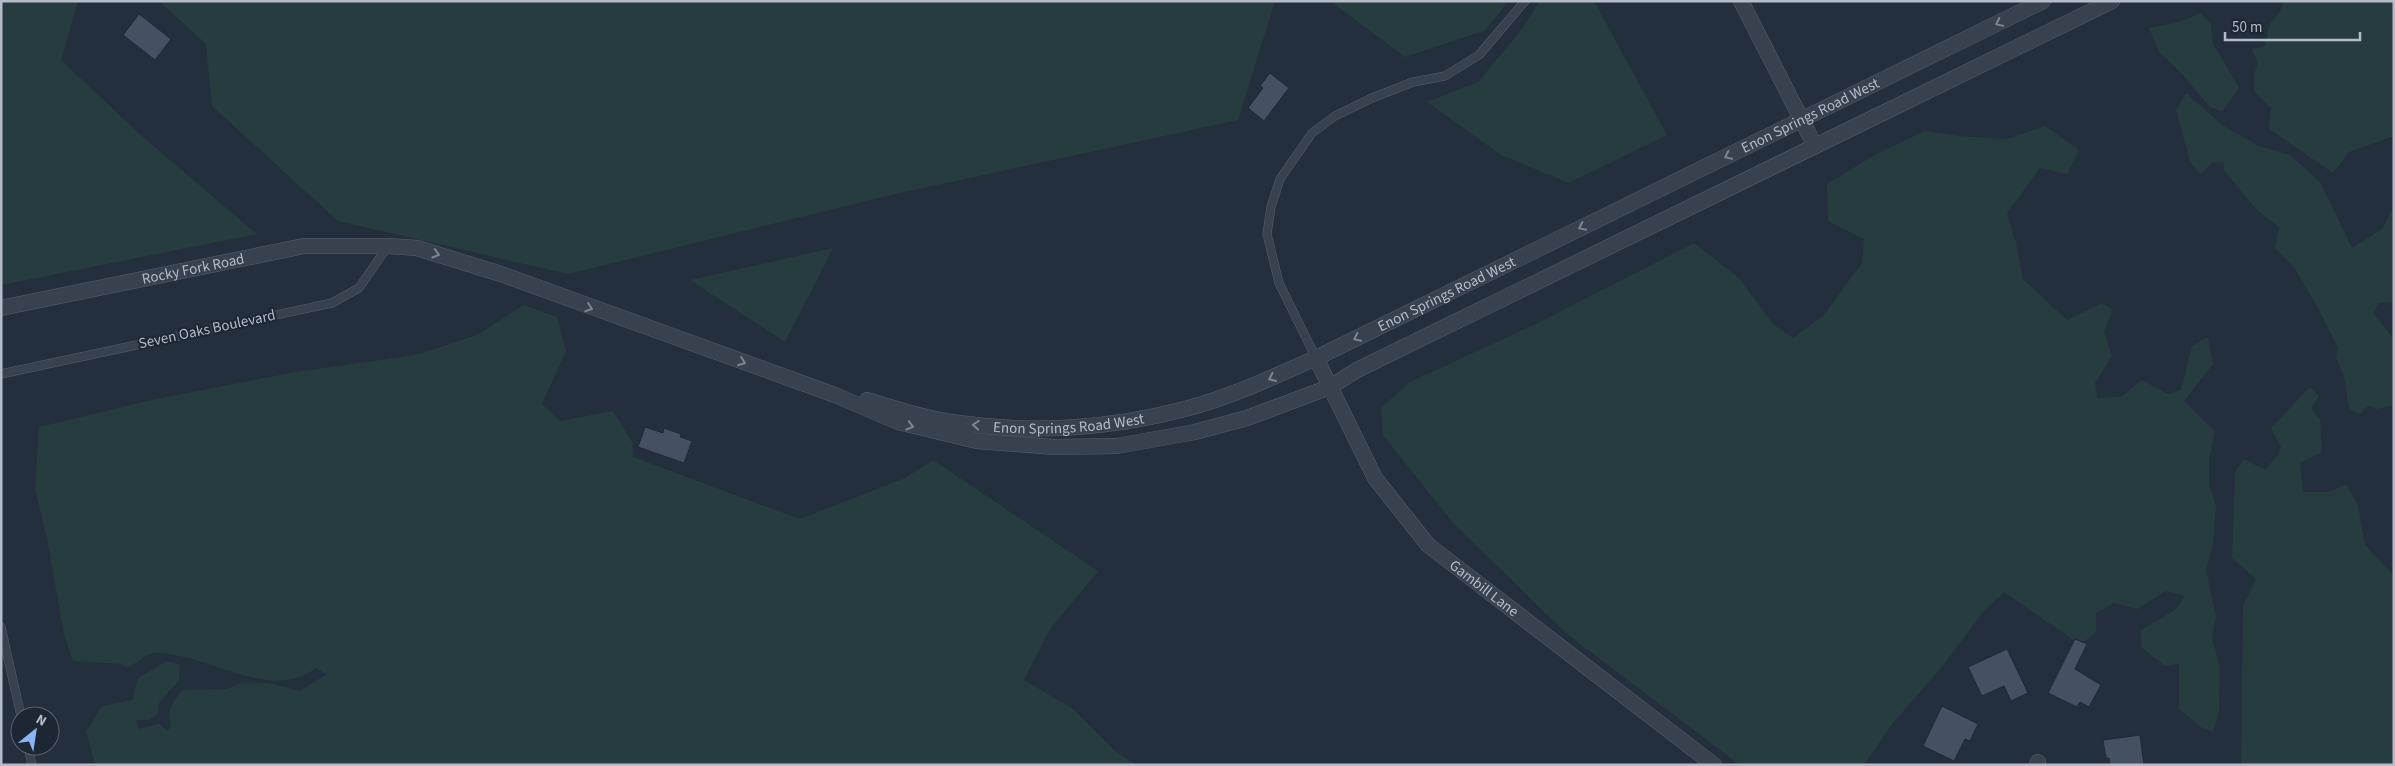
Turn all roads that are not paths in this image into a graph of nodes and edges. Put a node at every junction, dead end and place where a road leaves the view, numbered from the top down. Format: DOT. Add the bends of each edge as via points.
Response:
graph roads {
  1 [pos="1525,1"];
  2 [pos="1741,1"];
  3 [pos="2043,1"];
  4 [pos="2112,1"];
  5 [pos="1802,120"];
  6 [pos="1815,146"];
  7 [pos="388,246"];
  8 [pos="1,308"];
  9 [pos="1316,358"];
  10 [pos="1,374"];
  11 [pos="814,387"];
  12 [pos="1330,387"];
  13 [pos="1,627"];
  14 [pos="19,706"];
  15 [pos="1714,765"];
  1 -- 9 [label="lane" via="1479,56 1445,76 1413,82 1335,116 1312,133 1280,179 1267,234 1279,283"];
  2 -- 5 [label="street"];
  3 -- 5 [label="street, Enon Springs Road West, one-way"];
  4 -- 6 [label="street"];
  5 -- 6 [label="street"];
  5 -- 9 [label="street, Enon Springs Road West, one-way"];
  6 -- 12 [label="street" via="1358,370"];
  7 -- 8 [label="street, Rocky Fork Road" via="304,246"];
  7 -- 10 [label="lane, Seven Oaks Boulevard" via="359,288 332,303"];
  7 -- 11 [label="street, Rocky Fork Road, one-way" via="417,248 461,261"];
  9 -- 11 [label="street, Enon Springs Road West, one-way" via="1253,386 1186,409 1086,426 1010,428 960,423"];
  9 -- 12 [label="street, Gambill Lane"];
  11 -- 12 [label="street, one-way" via="898,422 942,434 977,441 1054,447 1117,446 1195,432 1247,418"];
  12 -- 15 [label="street, Gambill Lane" via="1375,478 1428,545"];
  13 -- 14 [label="lane"];
}
